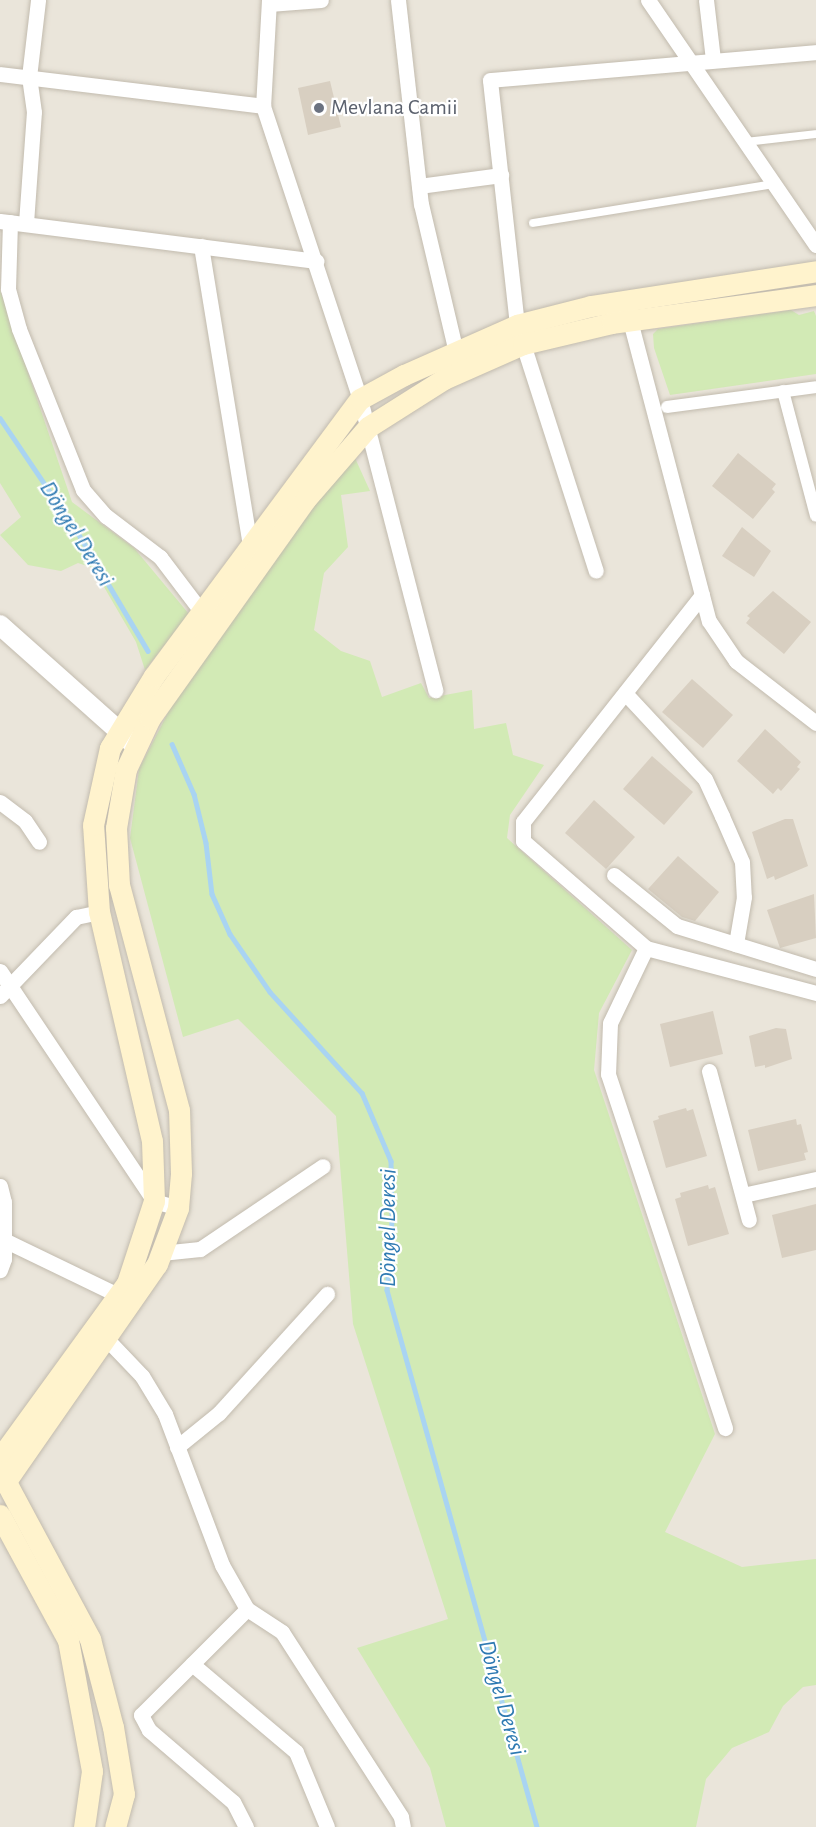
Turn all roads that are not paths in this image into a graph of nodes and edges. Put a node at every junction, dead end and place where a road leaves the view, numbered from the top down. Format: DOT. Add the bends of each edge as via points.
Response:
graph roads {
  1 [pos="38,0"];
  2 [pos="321,0"];
  3 [pos="398,0"];
  4 [pos="648,0"];
  5 [pos="706,0"];
  6 [pos="269,2"];
  7 [pos="816,52"];
  8 [pos="713,60"];
  9 [pos="688,62"];
  10 [pos="0,74"];
  11 [pos="28,77"];
  12 [pos="263,106"];
  13 [pos="816,134"];
  14 [pos="743,142"];
  15 [pos="501,175"];
  16 [pos="773,184"];
  17 [pos="419,186"];
  18 [pos="5,222"];
  19 [pos="26,223"];
  20 [pos="532,223"];
  21 [pos="816,245"];
  22 [pos="201,246"];
  23 [pos="316,261"];
  24 [pos="816,271"];
  25 [pos="816,295"];
  26 [pos="628,311"];
  27 [pos="520,335"];
  28 [pos="456,352"];
  29 [pos="816,387"];
  30 [pos="783,391"];
  31 [pos="360,399"];
  32 [pos="667,407"];
  33 [pos="368,427"];
  34 [pos="816,516"];
  35 [pos="250,544"];
  36 [pos="596,571"];
  37 [pos="702,595"];
  38 [pos="201,611"];
  39 [pos="0,626"];
  40 [pos="435,690"];
  41 [pos="625,693"];
  42 [pos="816,723"];
  43 [pos="121,730"];
  44 [pos="136,747"];
  45 [pos="0,802"];
  46 [pos="39,842"];
  47 [pos="614,875"];
  48 [pos="99,912"];
  49 [pos="736,944"];
  50 [pos="646,948"];
  51 [pos="816,969"];
  52 [pos="0,971"];
  53 [pos="5,991"];
  54 [pos="816,993"];
  55 [pos="709,1071"];
  56 [pos="323,1166"];
  57 [pos="816,1179"];
  58 [pos="0,1186"];
  59 [pos="743,1196"];
  60 [pos="154,1201"];
  61 [pos="178,1208"];
  62 [pos="748,1220"];
  63 [pos="4,1240"];
  64 [pos="161,1253"];
  65 [pos="0,1270"];
  66 [pos="327,1294"];
  67 [pos="118,1295"];
  68 [pos="101,1334"];
  69 [pos="724,1428"];
  70 [pos="177,1447"];
  71 [pos="0,1458"];
  72 [pos="2,1480"];
  73 [pos="0,1515"];
  74 [pos="247,1609"];
  75 [pos="192,1664"];
  76 [pos="84,1827"];
  77 [pos="115,1827"];
  78 [pos="246,1827"];
  79 [pos="327,1827"];
  80 [pos="403,1827"];
  1 -- 11 [label="street"];
  2 -- 6 [label="street"];
  3 -- 17 [label="street"];
  4 -- 9 [label="street"];
  5 -- 8 [label="street"];
  6 -- 12 [label="street"];
  7 -- 8 [label="street"];
  8 -- 9 [label="street"];
  9 -- 14 [label="street"];
  9 -- 15 [label="street" via="490,80"];
  10 -- 11 [label="street"];
  11 -- 12 [label="street"];
  11 -- 19 [label="street" via="34,111"];
  12 -- 23 [label="street"];
  13 -- 14 [label="lane"];
  14 -- 16 [label="street"];
  15 -- 17 [label="street"];
  15 -- 27 [label="street"];
  16 -- 20 [label="lane"];
  16 -- 21 [label="street"];
  17 -- 28 [label="street"];
  18 -- 19 [label="street"];
  18 -- 38 [label="street" via="8,288 19,329 83,490 106,516 160,557"];
  19 -- 22 [label="street"];
  22 -- 23 [label="street"];
  22 -- 35 [label="street"];
  23 -- 31 [label="street"];
  24 -- 26 [label="main road"];
  25 -- 26 [label="main road"];
  26 -- 27 [label="main road"];
  26 -- 37 [label="street"];
  27 -- 28 [label="main road"];
  27 -- 33 [label="main road"];
  27 -- 36 [label="street"];
  28 -- 31 [label="main road"];
  29 -- 30 [label="street"];
  30 -- 32 [label="street"];
  30 -- 34 [label="street"];
  31 -- 33 [label="street"];
  31 -- 35 [label="main road"];
  33 -- 40 [label="street"];
  33 -- 44 [label="main road" via="305,500 150,718"];
  35 -- 38 [label="main road"];
  37 -- 41 [label="street"];
  37 -- 42 [label="street" via="709,621 736,661"];
  38 -- 43 [label="main road"];
  39 -- 43 [label="street"];
  41 -- 49 [label="street" via="705,778 718,806 742,862 744,897"];
  41 -- 50 [label="street" via="523,822 523,841"];
  43 -- 44 [label="street"];
  43 -- 48 [label="main road" via="110,748 93,825"];
  44 -- 61 [label="main road" via="126,769 116,828 119,885 179,1110"];
  45 -- 46 [label="street" via="25,821"];
  47 -- 49 [label="street" via="677,926"];
  48 -- 53 [label="street" via="76,918"];
  48 -- 60 [label="main road" via="152,1141"];
  49 -- 51 [label="street"];
  50 -- 54 [label="street"];
  50 -- 69 [label="street" via="610,1023 608,1074"];
  52 -- 53 [label="street"];
  53 -- 60 [label="street"];
  55 -- 59 [label="street"];
  56 -- 64 [label="street" via="200,1249"];
  57 -- 59 [label="street"];
  58 -- 63 [label="street"];
  59 -- 62 [label="street"];
  60 -- 61 [label="street"];
  60 -- 67 [label="main road" via="127,1283"];
  61 -- 64 [label="main road"];
  63 -- 65 [label="street"];
  63 -- 67 [label="street"];
  64 -- 68 [label="main road"];
  66 -- 70 [label="street" via="219,1413"];
  67 -- 68 [label="main road"];
  68 -- 70 [label="street" via="142,1376 165,1414"];
  68 -- 71 [label="main road"];
  68 -- 72 [label="main road"];
  70 -- 74 [label="street" via="222,1565"];
  72 -- 77 [label="main road" via="90,1639 113,1727 124,1794"];
  73 -- 76 [label="main road" via="68,1640 92,1771"];
  74 -- 75 [label="street"];
  74 -- 80 [label="street" via="282,1632 401,1817"];
  75 -- 78 [label="street" via="141,1715 149,1730 233,1802"];
  75 -- 79 [label="street" via="296,1752"];
}
